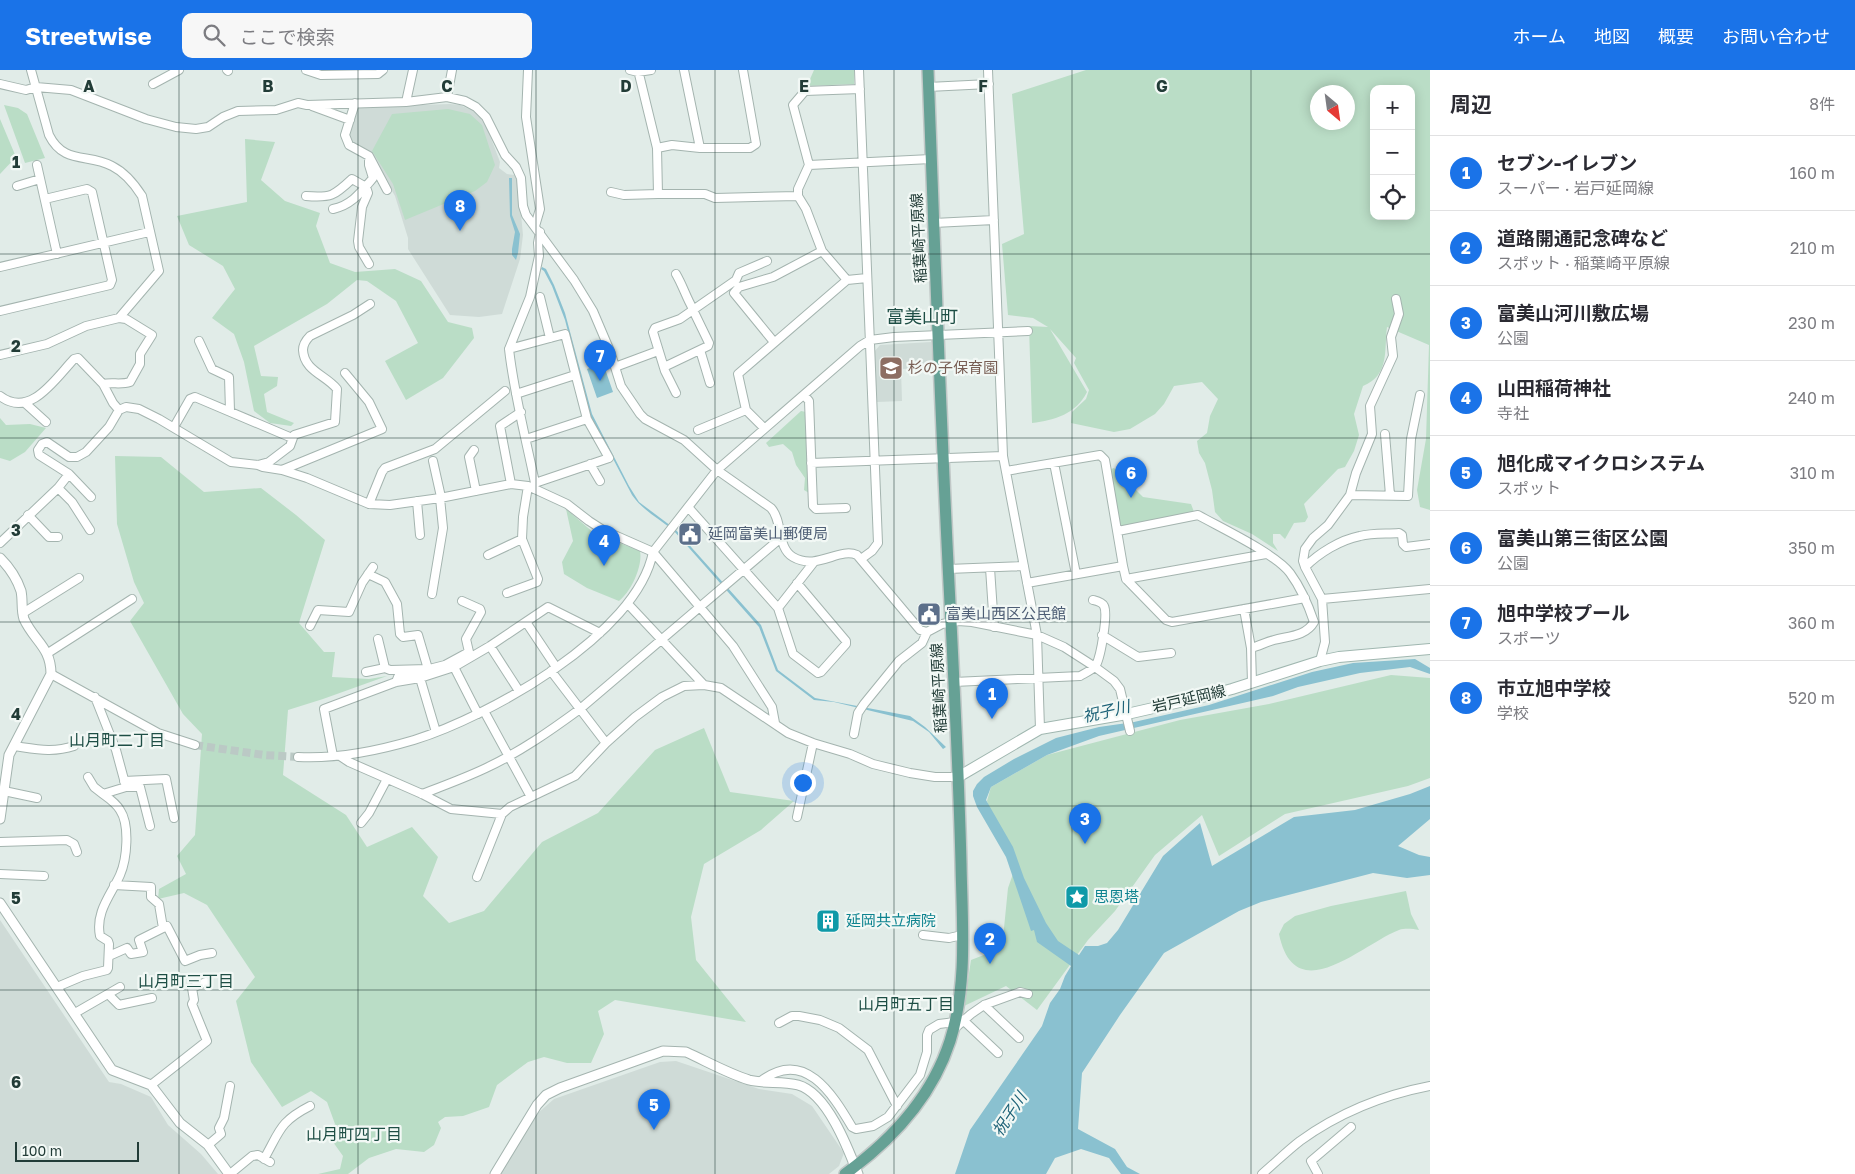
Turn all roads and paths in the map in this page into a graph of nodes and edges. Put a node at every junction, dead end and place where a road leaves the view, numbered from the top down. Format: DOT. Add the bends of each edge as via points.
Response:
graph roads {
  1 [pos="31,70"];
  2 [pos="179,70"];
  3 [pos="306,70"];
  4 [pos="383,70"];
  5 [pos="413,70"];
  6 [pos="528,70"];
  7 [pos="651,70"];
  8 [pos="684,70"];
  9 [pos="743,70"];
  10 [pos="859,70"];
  11 [pos="928,70"];
  12 [pos="988,70"];
  13 [pos="451,71"];
  14 [pos="635,71"];
  15 [pos="0,84"];
  16 [pos="153,84"];
  17 [pos="989,84"];
  18 [pos="36,87"];
  19 [pos="928,87"];
  20 [pos="860,89"];
  21 [pos="447,97"];
  22 [pos="406,102"];
  23 [pos="355,103"];
  24 [pos="307,104"];
  25 [pos="350,120"];
  26 [pos="657,148"];
  27 [pos="700,148"];
  28 [pos="369,156"];
  29 [pos="931,159"];
  30 [pos="863,162"];
  31 [pos="37,165"];
  32 [pos="809,165"];
  33 [pos="40,179"];
  34 [pos="17,186"];
  35 [pos="366,186"];
  36 [pos="387,190"];
  37 [pos="611,192"];
  38 [pos="658,194"];
  39 [pos="306,196"];
  40 [pos="798,196"];
  41 [pos="45,199"];
  42 [pos="333,209"];
  43 [pos="994,220"];
  44 [pos="934,222"];
  45 [pos="538,229"];
  46 [pos="149,232"];
  47 [pos="103,243"];
  48 [pos="822,250"];
  49 [pos="57,254"];
  50 [pos="766,261"];
  51 [pos="369,264"];
  52 [pos="0,268"];
  53 [pos="676,274"];
  54 [pos="867,278"];
  55 [pos="846,280"];
  56 [pos="540,297"];
  57 [pos="1396,299"];
  58 [pos="370,304"];
  59 [pos="693,309"];
  60 [pos="0,311"];
  61 [pos="119,318"];
  62 [pos="1028,330"];
  63 [pos="998,333"];
  64 [pos="939,335"];
  65 [pos="550,338"];
  66 [pos="870,340"];
  67 [pos="199,341"];
  68 [pos="774,342"];
  69 [pos="509,349"];
  70 [pos="700,350"];
  71 [pos="658,351"];
  72 [pos="0,355"];
  73 [pos="615,367"];
  74 [pos="664,367"];
  75 [pos="344,373"];
  76 [pos="575,375"];
  77 [pos="710,383"];
  78 [pos="103,384"];
  79 [pos="505,391"];
  80 [pos="676,393"];
  81 [pos="516,394"];
  82 [pos="804,394"];
  83 [pos="0,396"];
  84 [pos="1420,396"];
  85 [pos="25,403"];
  86 [pos="119,410"];
  87 [pos="746,410"];
  88 [pos="230,411"];
  89 [pos="521,412"];
  90 [pos="587,419"];
  91 [pos="46,422"];
  92 [pos="174,428"];
  93 [pos="764,428"];
  94 [pos="698,430"];
  95 [pos="1385,434"];
  96 [pos="292,438"];
  97 [pos="526,439"];
  98 [pos="474,450"];
  99 [pos="1003,456"];
  100 [pos="943,458"];
  101 [pos="874,460"];
  102 [pos="433,461"];
  103 [pos="811,463"];
  104 [pos="1054,463"];
  105 [pos="590,464"];
  106 [pos="258,465"];
  107 [pos="282,470"];
  108 [pos="717,470"];
  109 [pos="1006,471"];
  110 [pos="69,474"];
  111 [pos="600,480"];
  112 [pos="512,484"];
  113 [pos="532,486"];
  114 [pos="58,488"];
  115 [pos="476,491"];
  116 [pos="1350,494"];
  117 [pos="1390,495"];
  118 [pos="90,497"];
  119 [pos="441,497"];
  120 [pos="417,501"];
  121 [pos="370,504"];
  122 [pos="688,507"];
  123 [pos="846,508"];
  124 [pos="28,515"];
  125 [pos="90,530"];
  126 [pos="1118,531"];
  127 [pos="420,535"];
  128 [pos="58,537"];
  129 [pos="782,537"];
  130 [pos="522,539"];
  131 [pos="0,543"];
  132 [pos="1430,544"];
  133 [pos="653,552"];
  134 [pos="1266,554"];
  135 [pos="488,555"];
  136 [pos="0,558"];
  137 [pos="861,559"];
  138 [pos="814,562"];
  139 [pos="1024,566"];
  140 [pos="1123,566"];
  141 [pos="373,567"];
  142 [pos="1305,567"];
  143 [pos="990,568"];
  144 [pos="948,569"];
  145 [pos="744,570"];
  146 [pos="368,574"];
  147 [pos="1076,574"];
  148 [pos="79,578"];
  149 [pos="1126,579"];
  150 [pos="1027,582"];
  151 [pos="797,583"];
  152 [pos="1430,589"];
  153 [pos="507,593"];
  154 [pos="432,594"];
  155 [pos="1305,598"];
  156 [pos="132,599"];
  157 [pos="1322,599"];
  158 [pos="1093,600"];
  159 [pos="462,601"];
  160 [pos="628,604"];
  161 [pos="700,608"];
  162 [pos="778,608"];
  163 [pos="1244,608"];
  164 [pos="23,613"];
  165 [pos="526,622"];
  166 [pos="951,623"];
  167 [pos="310,626"];
  168 [pos="994,627"];
  169 [pos="927,632"];
  170 [pos="600,633"];
  171 [pos="1036,635"];
  172 [pos="1102,635"];
  173 [pos="378,639"];
  174 [pos="662,640"];
  175 [pos="490,646"];
  176 [pos="1251,648"];
  177 [pos="1430,649"];
  178 [pos="1171,652"];
  179 [pos="48,653"];
  180 [pos="1320,661"];
  181 [pos="454,667"];
  182 [pos="1095,667"];
  183 [pos="385,668"];
  184 [pos="428,669"];
  185 [pos="553,669"];
  186 [pos="366,672"];
  187 [pos="51,674"];
  188 [pos="420,678"];
  189 [pos="1038,678"];
  190 [pos="396,682"];
  191 [pos="954,682"];
  192 [pos="1252,683"];
  193 [pos="704,685"];
  194 [pos="519,691"];
  195 [pos="95,697"];
  196 [pos="580,709"];
  197 [pos="481,713"];
  198 [pos="1127,714"];
  199 [pos="775,723"];
  200 [pos="1040,730"];
  201 [pos="1130,731"];
  202 [pos="436,732"];
  203 [pos="854,734"];
  204 [pos="606,743"];
  205 [pos="813,743"];
  206 [pos="195,745"];
  207 [pos="14,746"];
  208 [pos="74,746"];
  209 [pos="337,756"];
  210 [pos="509,756"];
  211 [pos="298,757"];
  212 [pos="88,777"];
  213 [pos="958,777"];
  214 [pos="387,779"];
  215 [pos="125,784"];
  216 [pos="4,791"];
  217 [pos="103,794"];
  218 [pos="422,794"];
  219 [pos="531,797"];
  220 [pos="37,798"];
  221 [pos="502,814"];
  222 [pos="797,817"];
  223 [pos="174,818"];
  224 [pos="0,819"];
  225 [pos="361,823"];
  226 [pos="150,826"];
  227 [pos="0,842"];
  228 [pos="77,852"];
  229 [pos="0,874"];
  230 [pos="44,876"];
  231 [pos="477,877"];
  232 [pos="114,885"];
  233 [pos="0,903"];
  234 [pos="163,928"];
  235 [pos="923,935"];
  236 [pos="962,935"];
  237 [pos="212,953"];
  238 [pos="109,956"];
  239 [pos="206,982"];
  240 [pos="57,987"];
  241 [pos="120,987"];
  242 [pos="108,994"];
  243 [pos="1028,994"];
  244 [pos="152,998"];
  245 [pos="984,1005"];
  246 [pos="75,1013"];
  247 [pos="779,1023"];
  248 [pos="957,1024"];
  249 [pos="1019,1038"];
  250 [pos="998,1053"];
  251 [pos="761,1081"];
  252 [pos="151,1085"];
  253 [pos="230,1086"];
  254 [pos="1430,1086"];
  255 [pos="835,1098"];
  256 [pos="825,1105"];
  257 [pos="310,1106"];
  258 [pos="897,1106"];
  259 [pos="1351,1127"];
  260 [pos="208,1145"];
  261 [pos="856,1170"];
  262 [pos="230,1174"];
  263 [pos="495,1174"];
  264 [pos="845,1174"];
  265 [pos="1262,1174"];
  266 [pos="1318,1174"];
  1 -- 18 [label="street"];
  2 -- 16 [label="street"];
  3 -- 4 [label="street" via="322,75 378,74"];
  5 -- 22 [label="street"];
  6 -- 45 [label="street" via="526,117 540,209"];
  7 -- 14 [label="street"];
  8 -- 27 [label="street"];
  9 -- 27 [label="street" via="756,144 750,148"];
  10 -- 20 [label="street"];
  11 -- 19 [label="main road, 稲葉崎平原線"];
  12 -- 17 [label="street"];
  13 -- 21 [label="street"];
  14 -- 26 [label="street"];
  15 -- 18 [label="street" via="26,90"];
  17 -- 19 [label="street"];
  17 -- 43 [label="street"];
  18 -- 24 [label="street" via="71,90 146,119 196,129 208,127 238,111 276,110 298,103"];
  18 -- 46 [label="street" via="54,144 66,154 111,165 121,172 142,196"];
  19 -- 29 [label="main road, 稲葉崎平原線"];
  20 -- 30 [label="street"];
  20 -- 32 [label="street" via="805,91 794,105"];
  21 -- 22 [label="street"];
  21 -- 45 [label="street" via="465,101 486,117 505,155 516,167 521,178 523,206"];
  22 -- 23 [label="street"];
  23 -- 24 [label="street"];
  23 -- 25 [label="street"];
  24 -- 25 [label="street"];
  25 -- 28 [label="street" via="345,135 349,145"];
  26 -- 27 [label="street" via="672,145"];
  26 -- 38 [label="street"];
  28 -- 35 [label="street" via="368,165 373,178"];
  28 -- 36 [label="street"];
  29 -- 30 [label="street"];
  29 -- 44 [label="main road, 稲葉崎平原線"];
  30 -- 32 [label="street"];
  30 -- 54 [label="street"];
  31 -- 33 [label="street"];
  32 -- 40 [label="street"];
  33 -- 34 [label="street"];
  33 -- 41 [label="street"];
  35 -- 39 [label="street" via="352,179 326,198"];
  35 -- 42 [label="street" via="355,200"];
  35 -- 51 [label="street" via="368,193 362,207 358,242"];
  37 -- 38 [label="street"];
  38 -- 40 [label="street" via="705,194 715,198"];
  40 -- 48 [label="street"];
  41 -- 47 [label="street" via="87,189 92,192"];
  41 -- 49 [label="street"];
  43 -- 44 [label="street"];
  43 -- 63 [label="street"];
  44 -- 64 [label="main road, 稲葉崎平原線"];
  45 -- 69 [label="street" via="539,256 530,297"];
  45 -- 73 [label="street" via="593,311"];
  46 -- 47 [label="street"];
  46 -- 61 [label="street" via="160,271"];
  47 -- 49 [label="street"];
  47 -- 60 [label="street" via="112,280 110,285"];
  48 -- 55 [label="street"];
  48 -- 68 [label="street" via="773,277 739,287 734,293"];
  49 -- 52 [label="street"];
  50 -- 59 [label="street" via="740,273 736,280"];
  53 -- 59 [label="street"];
  54 -- 55 [label="street"];
  54 -- 66 [label="street"];
  55 -- 68 [label="street"];
  56 -- 65 [label="street"];
  57 -- 116 [label="street" via="1399,314 1391,337 1393,356 1370,406 1372,434"];
  58 -- 96 [label="street" via="305,341 304,358 308,366 337,389 336,420"];
  59 -- 70 [label="street" via="709,343"];
  59 -- 71 [label="street" via="655,328 653,332"];
  61 -- 72 [label="street" via="86,326 47,344"];
  61 -- 78 [label="street" via="152,335 140,354 140,364 130,382"];
  62 -- 63 [label="street"];
  63 -- 64 [label="street"];
  63 -- 99 [label="street"];
  64 -- 66 [label="street"];
  64 -- 100 [label="main road, 稲葉崎平原線"];
  65 -- 69 [label="street"];
  65 -- 76 [label="street" via="565,334"];
  66 -- 82 [label="street"];
  66 -- 101 [label="street"];
  67 -- 88 [label="street" via="212,369 229,377"];
  68 -- 87 [label="street" via="738,374"];
  69 -- 81 [label="street"];
  70 -- 74 [label="street"];
  70 -- 77 [label="street"];
  71 -- 73 [label="street"];
  71 -- 74 [label="street"];
  73 -- 108 [label="street" via="621,386 645,420 684,440"];
  74 -- 80 [label="street"];
  75 -- 107 [label="street" via="369,402 382,429"];
  76 -- 81 [label="street"];
  76 -- 90 [label="street"];
  78 -- 85 [label="street" via="78,358 74,358 39,395"];
  78 -- 86 [label="street"];
  79 -- 121 [label="street" via="435,449 385,468"];
  81 -- 89 [label="street"];
  82 -- 93 [label="street"];
  82 -- 103 [label="street" via="809,401"];
  83 -- 85 [label="street" via="14,403"];
  84 -- 117 [label="street" via="1411,439 1408,496"];
  85 -- 91 [label="street"];
  86 -- 92 [label="street" via="126,407 139,409"];
  86 -- 110 [label="street" via="109,427 78,457 69,457 47,442 40,446 40,455"];
  87 -- 93 [label="street"];
  87 -- 94 [label="street"];
  88 -- 92 [label="street" via="195,396 190,399"];
  88 -- 96 [label="street"];
  89 -- 97 [label="street"];
  89 -- 112 [label="street" via="500,426"];
  90 -- 97 [label="street"];
  90 -- 105 [label="street" via="609,458"];
  92 -- 106 [label="street" via="231,462"];
  93 -- 108 [label="street"];
  95 -- 117 [label="street"];
  96 -- 106 [label="street" via="284,452"];
  97 -- 113 [label="street"];
  98 -- 115 [label="street" via="469,457"];
  99 -- 100 [label="street"];
  99 -- 109 [label="street"];
  100 -- 101 [label="street"];
  100 -- 144 [label="main road, 稲葉崎平原線"];
  101 -- 103 [label="street"];
  101 -- 137 [label="street" via="878,543"];
  102 -- 119 [label="street"];
  103 -- 123 [label="street" via="813,506 816,509"];
  104 -- 109 [label="street"];
  104 -- 126 [label="street" via="1100,455 1105,460"];
  104 -- 147 [label="street"];
  105 -- 111 [label="street"];
  105 -- 113 [label="street"];
  106 -- 107 [label="street"];
  107 -- 121 [label="street"];
  108 -- 122 [label="street"];
  108 -- 129 [label="street" via="773,510"];
  109 -- 139 [label="street"];
  110 -- 114 [label="street"];
  110 -- 118 [label="street"];
  112 -- 113 [label="street"];
  112 -- 115 [label="street"];
  113 -- 130 [label="street" via="523,517"];
  113 -- 133 [label="street" via="567,504 603,530"];
  114 -- 124 [label="street"];
  114 -- 125 [label="street" via="72,502"];
  115 -- 119 [label="street"];
  116 -- 117 [label="street"];
  116 -- 142 [label="street" via="1328,525 1305,549"];
  119 -- 120 [label="street"];
  119 -- 154 [label="street" via="444,528"];
  120 -- 121 [label="street"];
  120 -- 127 [label="street"];
  122 -- 133 [label="street"];
  122 -- 145 [label="street"];
  124 -- 128 [label="street" via="49,537"];
  124 -- 131 [label="street"];
  126 -- 134 [label="street" via="1198,515"];
  126 -- 140 [label="street"];
  129 -- 138 [label="street" via="790,555"];
  129 -- 145 [label="street"];
  130 -- 135 [label="street"];
  130 -- 153 [label="street" via="538,579"];
  132 -- 142 [label="street" via="1406,547 1399,533 1361,536 1343,541"];
  133 -- 160 [label="street"];
  133 -- 161 [label="street"];
  134 -- 149 [label="street"];
  134 -- 155 [label="street" via="1289,572"];
  136 -- 164 [label="street" via="21,592"];
  137 -- 138 [label="street" via="852,553"];
  137 -- 169 [label="street" via="917,627"];
  138 -- 151 [label="street"];
  139 -- 143 [label="street"];
  139 -- 150 [label="street"];
  140 -- 147 [label="street"];
  140 -- 149 [label="street"];
  141 -- 146 [label="street"];
  142 -- 157 [label="street"];
  143 -- 144 [label="street"];
  143 -- 168 [label="street"];
  144 -- 166 [label="main road, 稲葉崎平原線"];
  145 -- 161 [label="street"];
  145 -- 162 [label="street"];
  146 -- 167 [label="street" via="349,612 318,610"];
  146 -- 184 [label="street" via="385,582 397,604 400,634 403,637 418,635"];
  147 -- 150 [label="street"];
  148 -- 164 [label="street"];
  149 -- 163 [label="street" via="1166,620 1172,622"];
  150 -- 171 [label="street"];
  151 -- 162 [label="street"];
  151 -- 162 [label="street" via="846,641 821,672 793,654"];
  152 -- 157 [label="street"];
  155 -- 163 [label="street"];
  155 -- 176 [label="street" via="1314,622 1311,627 1293,637"];
  156 -- 179 [label="street"];
  157 -- 180 [label="street" via="1325,642"];
  158 -- 172 [label="street" via="1104,606"];
  159 -- 184 [label="street" via="482,612 466,639 469,652 445,665"];
  160 -- 170 [label="street"];
  160 -- 174 [label="street"];
  161 -- 174 [label="street"];
  161 -- 199 [label="street" via="745,663 772,707"];
  163 -- 176 [label="street"];
  164 -- 179 [label="street" via="32,634"];
  165 -- 170 [label="street" via="548,608"];
  165 -- 175 [label="street"];
  165 -- 185 [label="street"];
  166 -- 168 [label="street" via="972,622"];
  166 -- 169 [label="street"];
  166 -- 191 [label="main road, 稲葉崎平原線"];
  168 -- 171 [label="street"];
  169 -- 203 [label="street" via="922,643 900,661 862,707"];
  170 -- 185 [label="street"];
  171 -- 182 [label="street" via="1064,647"];
  171 -- 189 [label="street"];
  172 -- 178 [label="street" via="1138,657"];
  172 -- 182 [label="street"];
  173 -- 183 [label="street"];
  174 -- 193 [label="street"];
  174 -- 196 [label="street"];
  175 -- 181 [label="street"];
  175 -- 194 [label="street"];
  176 -- 192 [label="street"];
  177 -- 180 [label="main road, 岩戸延岡線" via="1356,654"];
  179 -- 187 [label="street"];
  180 -- 192 [label="main road, 岩戸延岡線"];
  181 -- 188 [label="street"];
  181 -- 197 [label="street"];
  182 -- 189 [label="street" via="1080,676"];
  182 -- 198 [label="street" via="1120,689"];
  183 -- 184 [label="street"];
  183 -- 186 [label="street"];
  184 -- 190 [label="street" via="398,677"];
  185 -- 194 [label="street"];
  185 -- 196 [label="street"];
  187 -- 195 [label="street"];
  187 -- 207 [label="street"];
  188 -- 190 [label="street"];
  188 -- 202 [label="street"];
  189 -- 191 [label="street"];
  189 -- 200 [label="street"];
  190 -- 209 [label="street" via="324,709"];
  191 -- 213 [label="main road, 稲葉崎平原線"];
  192 -- 198 [label="main road, 岩戸延岡線"];
  193 -- 199 [label="street" via="729,692"];
  193 -- 204 [label="street" via="684,686 662,697"];
  194 -- 197 [label="street"];
  195 -- 206 [label="street" via="158,733"];
  195 -- 215 [label="street" via="116,750"];
  196 -- 204 [label="street"];
  196 -- 210 [label="street"];
  197 -- 202 [label="street"];
  197 -- 210 [label="street"];
  198 -- 200 [label="main road, 岩戸延岡線"];
  198 -- 201 [label="street"];
  199 -- 205 [label="street" via="788,733"];
  200 -- 213 [label="main road, 岩戸延岡線"];
  202 -- 209 [label="street" via="414,740"];
  204 -- 219 [label="street" via="575,776"];
  205 -- 213 [label="street" via="910,773"];
  205 -- 222 [label="street"];
  207 -- 208 [label="street" via="52,751"];
  207 -- 216 [label="street" via="9,755"];
  209 -- 211 [label="street"];
  209 -- 214 [label="street"];
  210 -- 218 [label="street"];
  210 -- 219 [label="street"];
  212 -- 217 [label="street"];
  213 -- 236 [label="main road, 稲葉崎平原線"];
  214 -- 218 [label="street"];
  214 -- 225 [label="street"];
  215 -- 217 [label="street"];
  215 -- 223 [label="street" via="166,778"];
  215 -- 226 [label="street" via="140,787"];
  216 -- 220 [label="street"];
  216 -- 224 [label="street"];
  217 -- 232 [label="street" via="116,804 125,822 127,847 121,874"];
  218 -- 221 [label="street" via="450,809"];
  219 -- 221 [label="street"];
  221 -- 231 [label="street"];
  227 -- 228 [label="street" via="67,840 74,844"];
  229 -- 230 [label="street"];
  232 -- 234 [label="street" via="151,887 151,897 158,904"];
  232 -- 238 [label="street" via="98,924 100,936 108,941"];
  233 -- 240 [label="street"];
  234 -- 237 [label="street" via="169,927 185,961"];
  234 -- 238 [label="street" via="139,940 143,952 131,954 128,948"];
  235 -- 236 [label="street" via="949,938"];
  236 -- 248 [label="main road, 稲葉崎平原線"];
  238 -- 240 [label="street" via="107,970"];
  239 -- 252 [label="street" via="192,988 192,1004 207,1041"];
  240 -- 246 [label="street"];
  241 -- 242 [label="street"];
  242 -- 244 [label="street" via="119,1005"];
  242 -- 246 [label="street"];
  243 -- 245 [label="street" via="1020,992"];
  245 -- 248 [label="street"];
  245 -- 249 [label="street"];
  246 -- 252 [label="street" via="112,1070"];
  247 -- 258 [label="street" via="799,1016 839,1028 868,1050"];
  248 -- 250 [label="street"];
  248 -- 258 [label="street" via="938,1024 929,1030 920,1075"];
  248 -- 261 [label="main road, 稲葉崎平原線" via="926,1091 908,1117"];
  251 -- 255 [label="street" via="782,1071 801,1071 820,1082"];
  251 -- 256 [label="street" via="805,1087"];
  251 -- 263 [label="street" via="747,1079 686,1052 663,1051 546,1095"];
  252 -- 260 [label="street" via="180,1123"];
  253 -- 260 [label="street" via="219,1128 221,1134"];
  254 -- 265 [label="street" via="1381,1098 1326,1123"];
  255 -- 256 [label="street"];
  255 -- 258 [label="street" via="856,1129 874,1126"];
  256 -- 261 [label="street"];
  257 -- 262 [label="street" via="285,1122 267,1161 258,1155 252,1156"];
  259 -- 266 [label="street" via="1311,1161"];
  260 -- 262 [label="street"];
  261 -- 264 [label="main road, 稲葉崎平原線"];
}
